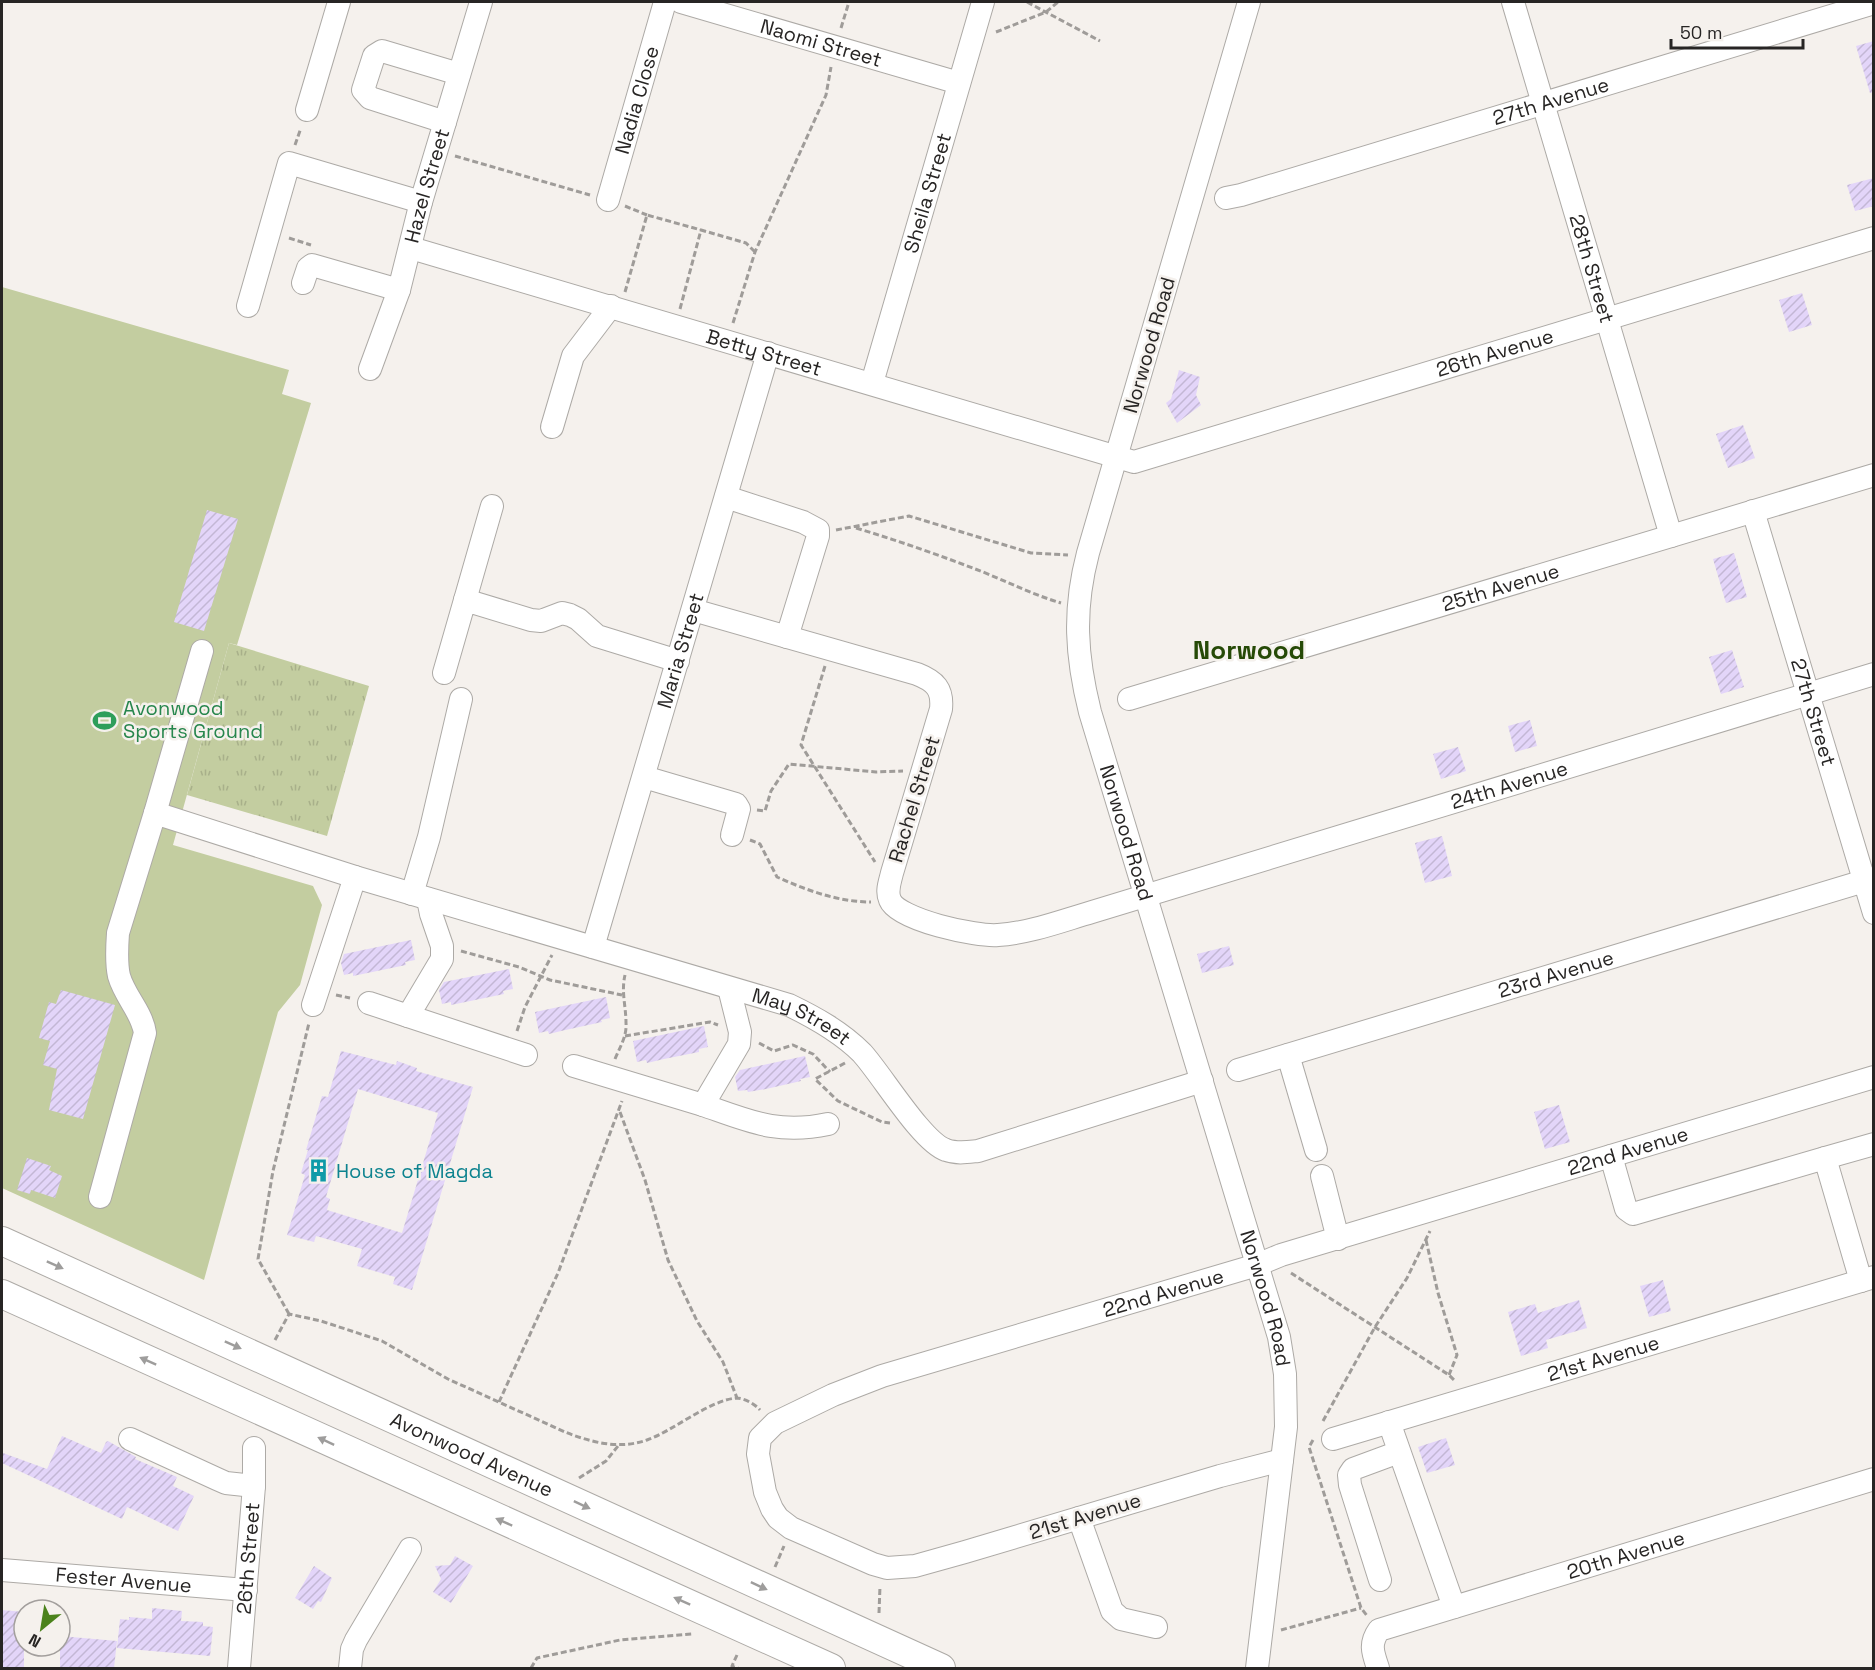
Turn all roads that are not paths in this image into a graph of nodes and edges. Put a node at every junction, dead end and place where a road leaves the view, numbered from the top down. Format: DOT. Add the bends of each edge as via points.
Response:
graph roads {
  1 [pos="339,2"];
  2 [pos="481,2"];
  3 [pos="665,2"];
  4 [pos="681,2"];
  5 [pos="983,2"];
  6 [pos="1249,2"];
  7 [pos="1513,2"];
  8 [pos="1874,3"];
  9 [pos="459,74"];
  10 [pos="959,83"];
  11 [pos="1543,103"];
  12 [pos="307,110"];
  13 [pos="445,122"];
  14 [pos="1226,198"];
  15 [pos="608,200"];
  16 [pos="421,202"];
  17 [pos="1874,238"];
  18 [pos="411,248"];
  19 [pos="308,274"];
  20 [pos="399,290"];
  21 [pos="248,306"];
  22 [pos="616,308"];
  23 [pos="1606,319"];
  24 [pos="768,353"];
  25 [pos="370,369"];
  26 [pos="872,383"];
  27 [pos="552,427"];
  28 [pos="1116,456"];
  29 [pos="1874,475"];
  30 [pos="726,496"];
  31 [pos="492,506"];
  32 [pos="1753,512"];
  33 [pos="1671,536"];
  34 [pos="465,600"];
  35 [pos="693,610"];
  36 [pos="787,637"];
  37 [pos="202,651"];
  38 [pos="678,661"];
  39 [pos="444,673"];
  40 [pos="1874,674"];
  41 [pos="1808,694"];
  42 [pos="461,699"];
  43 [pos="1129,699"];
  44 [pos="644,777"];
  45 [pos="155,813"];
  46 [pos="732,835"];
  47 [pos="355,877"];
  48 [pos="1869,879"];
  49 [pos="420,896"];
  50 [pos="1146,896"];
  51 [pos="1874,913"];
  52 [pos="593,947"];
  53 [pos="729,988"];
  54 [pos="315,998"];
  55 [pos="369,1002"];
  56 [pos="408,1016"];
  57 [pos="518,1052"];
  58 [pos="1288,1055"];
  59 [pos="574,1066"];
  60 [pos="1238,1070"];
  61 [pos="1874,1077"];
  62 [pos="1202,1081"];
  63 [pos="703,1105"];
  64 [pos="828,1125"];
  65 [pos="1874,1144"];
  66 [pos="1316,1150"];
  67 [pos="1611,1156"];
  68 [pos="1825,1158"];
  69 [pos="1322,1176"];
  70 [pos="100,1197"];
  71 [pos="1338,1239"];
  72 [pos="2,1241"];
  73 [pos="1257,1265"];
  74 [pos="1867,1279"];
  75 [pos="2,1294"];
  76 [pos="1389,1422"];
  77 [pos="1322,1435"];
  78 [pos="130,1439"];
  79 [pos="254,1448"];
  80 [pos="1399,1452"];
  81 [pos="1282,1460"];
  82 [pos="1874,1479"];
  83 [pos="254,1486"];
  84 [pos="1079,1518"];
  85 [pos="410,1549"];
  86 [pos="887,1568"];
  87 [pos="2,1570"];
  88 [pos="1380,1580"];
  89 [pos="246,1590"];
  90 [pos="1454,1607"];
  91 [pos="1156,1626"];
  92 [pos="239,1668"];
  93 [pos="350,1668"];
  94 [pos="831,1668"];
  95 [pos="941,1668"];
  96 [pos="1257,1668"];
  97 [pos="1378,1668"];
  1 -- 12 [label="street"];
  2 -- 9 [label="street, Hazel Street"];
  3 -- 15 [label="street, Nadia Close"];
  4 -- 10 [label="street, Naomi Street"];
  5 -- 10 [label="street, Sheila Street"];
  6 -- 28 [label="street, Norwood Road"];
  7 -- 11 [label="street, 28th Street"];
  8 -- 11 [label="street, 27th Avenue"];
  9 -- 13 [label="street, Hazel Street"];
  9 -- 13 [label="street" via="382,51 374,56 363,90 370,98"];
  10 -- 26 [label="street, Sheila Street"];
  11 -- 14 [label="street, 27th Avenue"];
  11 -- 23 [label="street, 28th Street"];
  13 -- 16 [label="street, Hazel Street"];
  16 -- 18 [label="street, Hazel Street"];
  16 -- 21 [label="street" via="289,163"];
  17 -- 23 [label="street, 26th Avenue"];
  18 -- 20 [label="street, Hazel Street"];
  18 -- 22 [label="street, Betty Street"];
  19 -- 20 [label="street"];
  20 -- 25 [label="street, Hazel Street"];
  22 -- 24 [label="street, Betty Street"];
  22 -- 27 [label="street" via="573,356"];
  23 -- 28 [label="street, 26th Avenue" via="1134,462"];
  23 -- 33 [label="street, 28th Street"];
  24 -- 26 [label="street, Betty Street"];
  24 -- 30 [label="street, Maria Street"];
  26 -- 28 [label="street, Betty Street"];
  28 -- 50 [label="street, Norwood Road" via="1083,570 1077,622 1079,659 1090,712"];
  29 -- 32 [label="street, 25th Avenue"];
  30 -- 35 [label="street, Maria Street"];
  30 -- 36 [label="street" via="818,530"];
  31 -- 34 [label="street"];
  32 -- 33 [label="street, 25th Avenue"];
  32 -- 41 [label="street, 27th Street"];
  33 -- 43 [label="street, 25th Avenue"];
  34 -- 38 [label="street" via="531,620 570,615 597,636"];
  34 -- 39 [label="street"];
  35 -- 36 [label="street, Rachel Street"];
  35 -- 38 [label="street, Maria Street"];
  36 -- 50 [label="street, Rachel Street" via="928,678 939,689 941,709 888,893 890,902 904,913 961,932 996,935 1032,929"];
  37 -- 45 [label="street"];
  38 -- 44 [label="street, Maria Street"];
  40 -- 41 [label="street, 24th Avenue"];
  41 -- 48 [label="street, 27th Street"];
  41 -- 50 [label="street, 24th Avenue"];
  42 -- 49 [label="street" via="429,837"];
  44 -- 46 [label="street" via="732,802 739,808"];
  44 -- 52 [label="street, Maria Street"];
  45 -- 47 [label="street, May Street"];
  45 -- 70 [label="street" via="118,933 119,976 141,1017 145,1033"];
  47 -- 49 [label="street, May Street"];
  47 -- 54 [label="street"];
  48 -- 51 [label="street, 27th Street"];
  48 -- 58 [label="street, 23rd Avenue"];
  49 -- 52 [label="street, May Street"];
  49 -- 56 [label="street" via="431,914 442,946 442,959"];
  50 -- 62 [label="street, Norwood Road"];
  52 -- 53 [label="street, May Street"];
  53 -- 62 [label="street, May Street" via="789,1005 839,1032 863,1054 929,1138 956,1152 978,1151"];
  53 -- 63 [label="street" via="740,1032 739,1044"];
  55 -- 56 [label="street"];
  56 -- 57 [label="street"];
  58 -- 60 [label="street, 23rd Avenue"];
  58 -- 66 [label="street"];
  59 -- 63 [label="street"];
  61 -- 67 [label="street, 22nd Avenue"];
  62 -- 73 [label="street, Norwood Road"];
  63 -- 64 [label="street" via="763,1126 799,1129"];
  65 -- 68 [label="street"];
  67 -- 68 [label="street" via="1626,1209 1633,1214"];
  67 -- 71 [label="street, 22nd Avenue"];
  68 -- 74 [label="street"];
  69 -- 71 [label="street"];
  71 -- 73 [label="street, 22nd Avenue"];
  72 -- 95 [label="main road, Avonwood Avenue, one-way"];
  73 -- 81 [label="street, Norwood Road" via="1286,1374"];
  73 -- 86 [label="street, 22nd Avenue" via="882,1376 833,1395 765,1432 758,1446 765,1492 774,1514 791,1528"];
  74 -- 76 [label="street, 21st Avenue"];
  94 -- 75 [label="main road, one-way"];
  76 -- 77 [label="street, 21st Avenue"];
  76 -- 80 [label="street"];
  78 -- 83 [label="street" via="226,1483"];
  79 -- 83 [label="street, 26th Street"];
  80 -- 88 [label="street" via="1353,1469 1349,1475"];
  80 -- 90 [label="street"];
  81 -- 84 [label="street, 21st Avenue"];
  81 -- 96 [label="street, Norwood Road"];
  82 -- 90 [label="street, 20th Avenue"];
  83 -- 89 [label="street, 26th Street"];
  84 -- 86 [label="street, 21st Avenue" via="915,1566"];
  84 -- 91 [label="street" via="1112,1611 1121,1618"];
  85 -- 93 [label="street" via="356,1640"];
  87 -- 89 [label="street, Fester Avenue"];
  89 -- 92 [label="street, 26th Street"];
  90 -- 97 [label="street, 20th Avenue" via="1379,1630 1372,1641"];
}
